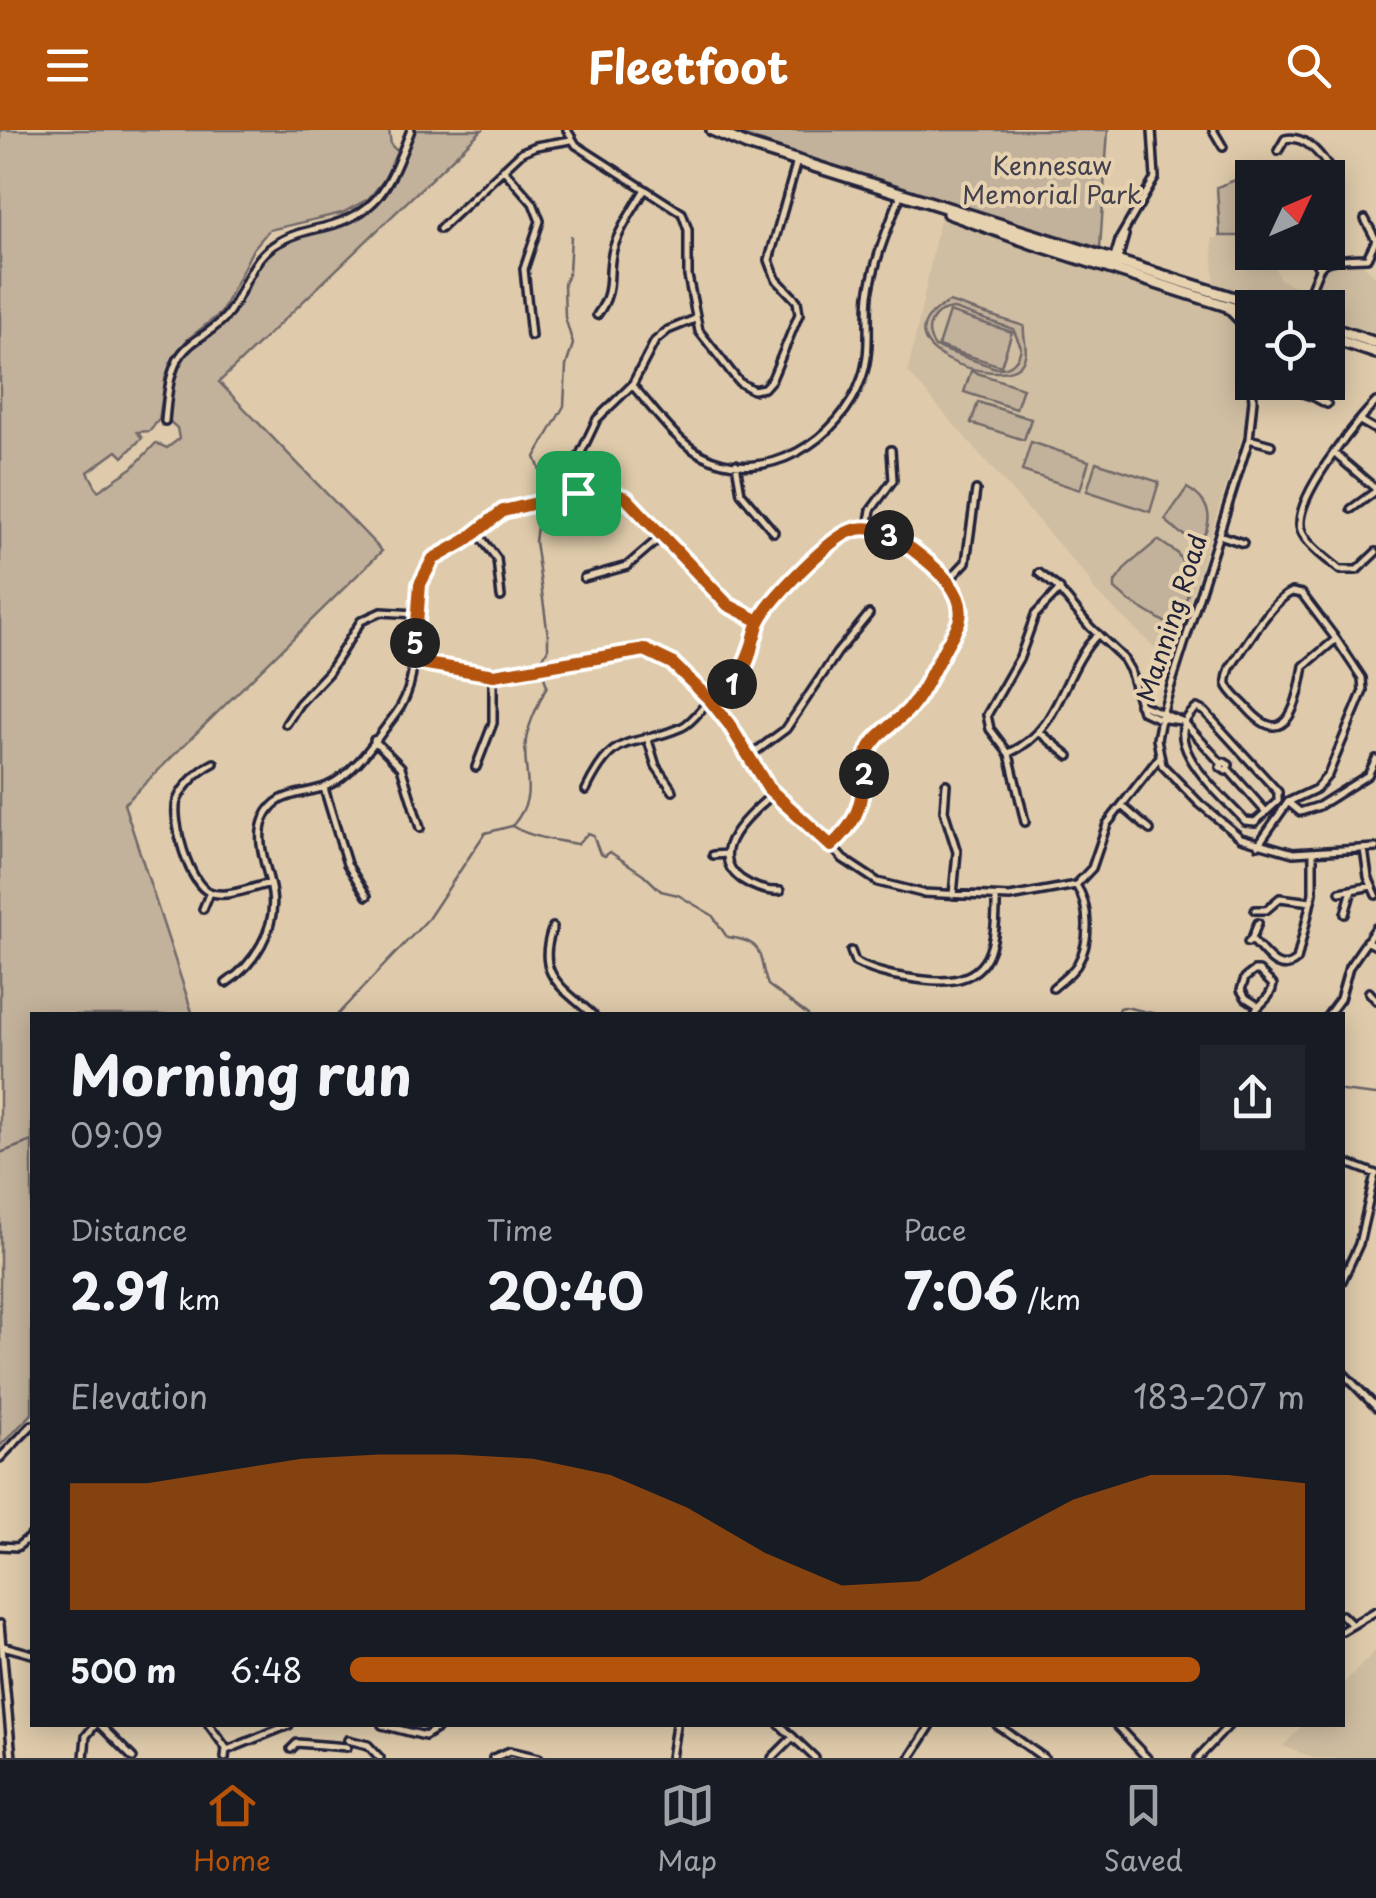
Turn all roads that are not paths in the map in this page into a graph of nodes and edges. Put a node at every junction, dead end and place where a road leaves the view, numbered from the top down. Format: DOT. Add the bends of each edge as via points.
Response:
graph roads {
  1 [pos="411,130"];
  2 [pos="568,130"];
  3 [pos="712,130"];
  4 [pos="1152,130"];
  5 [pos="1213,130"];
  6 [pos="571,140"];
  7 [pos="1222,147"];
  8 [pos="1278,151"];
  9 [pos="1322,160"];
  10 [pos="798,161"];
  11 [pos="503,170"];
  12 [pos="645,188"];
  13 [pos="902,195"];
  14 [pos="1364,219"];
  15 [pos="440,228"];
  16 [pos="1376,240"];
  17 [pos="1345,259"];
  18 [pos="1114,263"];
  19 [pos="1183,292"];
  20 [pos="1235,307"];
  21 [pos="1235,309"];
  22 [pos="1235,309"];
  23 [pos="597,315"];
  24 [pos="695,319"];
  25 [pos="1345,332"];
  26 [pos="530,336"];
  27 [pos="1372,340"];
  28 [pos="1345,343"];
  29 [pos="1376,353"];
  30 [pos="632,385"];
  31 [pos="1253,400"];
  32 [pos="1320,400"];
  33 [pos="1376,402"];
  34 [pos="1327,404"];
  35 [pos="165,421"];
  36 [pos="1360,421"];
  37 [pos="1376,430"];
  38 [pos="1249,439"];
  39 [pos="1272,446"];
  40 [pos="890,450"];
  41 [pos="1335,454"];
  42 [pos="736,464"];
  43 [pos="976,490"];
  44 [pos="1376,490"];
  45 [pos="578,493"];
  46 [pos="1351,510"];
  47 [pos="868,526"];
  48 [pos="477,532"];
  49 [pos="774,532"];
  50 [pos="663,535"];
  51 [pos="1219,535"];
  52 [pos="1243,543"];
  53 [pos="1376,552"];
  54 [pos="1040,573"];
  55 [pos="584,578"];
  56 [pos="948,582"];
  57 [pos="1060,590"];
  58 [pos="501,597"];
  59 [pos="417,614"];
  60 [pos="869,614"];
  61 [pos="759,621"];
  62 [pos="1098,634"];
  63 [pos="1336,639"];
  64 [pos="414,662"];
  65 [pos="494,675"];
  66 [pos="710,700"];
  67 [pos="1161,716"];
  68 [pos="1184,723"];
  69 [pos="286,724"];
  70 [pos="1039,732"];
  71 [pos="648,737"];
  72 [pos="374,740"];
  73 [pos="1009,752"];
  74 [pos="1241,752"];
  75 [pos="1069,756"];
  76 [pos="748,757"];
  77 [pos="1158,758"];
  78 [pos="1376,759"];
  79 [pos="214,762"];
  80 [pos="1226,765"];
  81 [pos="476,768"];
  82 [pos="946,784"];
  83 [pos="324,788"];
  84 [pos="586,790"];
  85 [pos="673,791"];
  86 [pos="773,794"];
  87 [pos="1288,802"];
  88 [pos="1122,806"];
  89 [pos="1266,812"];
  90 [pos="1025,822"];
  91 [pos="420,828"];
  92 [pos="1150,830"];
  93 [pos="1258,845"];
  94 [pos="831,846"];
  95 [pos="1376,848"];
  96 [pos="1364,849"];
  97 [pos="728,854"];
  98 [pos="1313,854"];
  99 [pos="713,855"];
  100 [pos="270,883"];
  101 [pos="1076,885"];
  102 [pos="1372,886"];
  103 [pos="1352,890"];
  104 [pos="780,891"];
  105 [pos="210,892"];
  106 [pos="1340,892"];
  107 [pos="953,895"];
  108 [pos="1376,895"];
  109 [pos="367,896"];
  110 [pos="996,898"];
  111 [pos="1311,902"];
  112 [pos="203,909"];
  113 [pos="1255,910"];
  114 [pos="1346,914"];
  115 [pos="1258,923"];
  116 [pos="553,927"];
  117 [pos="1376,928"];
  118 [pos="1366,941"];
  119 [pos="1376,946"];
  120 [pos="851,951"];
  121 [pos="226,983"];
  122 [pos="1052,988"];
  123 [pos="1369,992"];
  124 [pos="1376,1000"];
  125 [pos="1258,1005"];
  126 [pos="589,1012"];
  127 [pos="1254,1012"];
  128 [pos="1330,1012"];
  129 [pos="1345,1162"];
  130 [pos="1375,1174"];
  131 [pos="1345,1271"];
  132 [pos="1345,1375"];
  133 [pos="1376,1408"];
  134 [pos="30,1427"];
  135 [pos="0,1458"];
  136 [pos="30,1537"];
  137 [pos="0,1546"];
  138 [pos="1376,1612"];
  139 [pos="1345,1618"];
  140 [pos="0,1624"];
  141 [pos="1352,1625"];
  142 [pos="1345,1630"];
  143 [pos="3,1646"];
  144 [pos="30,1653"];
  145 [pos="96,1727"];
  146 [pos="100,1727"];
  147 [pos="210,1727"];
  148 [pos="220,1727"];
  149 [pos="390,1727"];
  150 [pos="439,1727"];
  151 [pos="676,1727"];
  152 [pos="782,1727"];
  153 [pos="930,1727"];
  154 [pos="999,1727"];
  155 [pos="1118,1727"];
  156 [pos="1228,1727"];
  157 [pos="268,1729"];
  158 [pos="214,1732"];
  159 [pos="794,1738"];
  160 [pos="291,1749"];
  161 [pos="226,1754"];
  162 [pos="12,1758"];
  163 [pos="84,1758"];
  164 [pos="133,1758"];
  165 [pos="380,1758"];
  166 [pos="493,1758"];
  167 [pos="539,1758"];
  168 [pos="671,1758"];
  169 [pos="772,1758"];
  170 [pos="815,1758"];
  171 [pos="910,1758"];
  172 [pos="1044,1758"];
  173 [pos="1147,1758"];
  174 [pos="1198,1758"];
  1 -- 35 [label="street" via="376,201 351,218 288,237 266,251 225,318 189,343 177,362"];
  2 -- 6 [label="street"];
  3 -- 10 [label="highway"];
  4 -- 18 [label="street" via="1155,178"];
  5 -- 7 [label="street"];
  6 -- 11 [label="street" via="528,148"];
  6 -- 12 [label="street"];
  8 -- 9 [label="street" via="1294,137"];
  10 -- 13 [label="highway"];
  10 -- 24 [label="street" via="769,260 799,310 768,385 745,387 706,344"];
  11 -- 15 [label="street"];
  11 -- 26 [label="street" via="540,221 524,269"];
  12 -- 23 [label="street" via="616,241 611,291"];
  12 -- 24 [label="street" via="686,220"];
  13 -- 18 [label="highway"];
  13 -- 42 [label="street" via="870,290 866,367 844,412 812,445 775,461"];
  14 -- 16 [label="street"];
  16 -- 17 [label="street" via="1367,258"];
  18 -- 19 [label="highway"];
  18 -- 21 [label="highway"];
  19 -- 20 [label="highway"];
  19 -- 22 [label="highway"];
  24 -- 30 [label="street" via="655,341"];
  25 -- 27 [label="highway"];
  28 -- 29 [label="highway"];
  30 -- 42 [label="street" via="690,447"];
  30 -- 45 [label="street" via="592,428 576,463"];
  31 -- 38 [label="street, Manning Road"];
  32 -- 34 [label="street"];
  33 -- 36 [label="street"];
  36 -- 37 [label="street"];
  36 -- 41 [label="street"];
  38 -- 39 [label="street"];
  38 -- 51 [label="street, Manning Road"];
  40 -- 47 [label="street" via="893,480 871,510"];
  41 -- 44 [label="street"];
  41 -- 53 [label="street" via="1310,490 1300,528 1346,572"];
  42 -- 49 [label="street" via="741,493"];
  43 -- 56 [label="street" via="967,560"];
  44 -- 46 [label="street"];
  45 -- 48 [label="street" via="515,506"];
  45 -- 50 [label="street" via="622,495"];
  47 -- 56 [label="street" via="898,539"];
  47 -- 61 [label="street" via="834,542 779,592"];
  48 -- 58 [label="street" via="498,560"];
  48 -- 59 [label="street" via="426,567"];
  50 -- 55 [label="street" via="627,566"];
  50 -- 61 [label="street" via="732,608"];
  51 -- 52 [label="street"];
  51 -- 67 [label="street, Manning Road"];
  54 -- 57 [label="street"];
  56 -- 94 [label="street" via="959,602 959,622 920,695 868,751 858,816"];
  57 -- 62 [label="street"];
  57 -- 73 [label="street" via="1035,615 1018,661 988,709 990,729"];
  59 -- 64 [label="street"];
  59 -- 69 [label="street" via="382,612 361,621"];
  60 -- 76 [label="street" via="794,718"];
  61 -- 66 [label="street" via="740,675"];
  62 -- 67 [label="street" via="1128,666 1139,704"];
  62 -- 70 [label="street"];
  63 -- 63 [label="street" via="1304,666 1301,692 1279,725 1258,720 1227,684 1230,668 1286,593 1302,594"];
  63 -- 87 [label="street" via="1362,678 1363,691 1328,775"];
  64 -- 65 [label="street"];
  64 -- 72 [label="street" via="403,703"];
  65 -- 66 [label="street" via="653,648"];
  65 -- 81 [label="street" via="493,723"];
  66 -- 71 [label="street" via="690,722"];
  66 -- 76 [label="street"];
  67 -- 68 [label="street"];
  67 -- 77 [label="street, Manning Road"];
  68 -- 74 [label="street" via="1194,709 1202,710"];
  68 -- 80 [label="street"];
  68 -- 89 [label="street" via="1185,752 1221,794 1248,822"];
  70 -- 73 [label="street"];
  70 -- 75 [label="street"];
  71 -- 84 [label="street" via="611,750"];
  71 -- 85 [label="street"];
  72 -- 83 [label="street"];
  72 -- 91 [label="street" via="401,766"];
  73 -- 90 [label="street"];
  74 -- 80 [label="street"];
  74 -- 89 [label="street" via="1278,792"];
  76 -- 86 [label="street"];
  77 -- 88 [label="street"];
  77 -- 93 [label="street" via="1225,827"];
  78 -- 87 [label="street" via="1368,775 1312,810 1300,812"];
  79 -- 105 [label="street" via="182,791 175,818 193,874"];
  80 -- 89 [label="street"];
  82 -- 107 [label="street" via="944,810 957,852"];
  83 -- 100 [label="street" via="287,796 266,814 260,838"];
  83 -- 109 [label="street" via="347,864"];
  86 -- 94 [label="street"];
  86 -- 97 [label="street" via="739,827"];
  87 -- 93 [label="street"];
  88 -- 92 [label="street"];
  88 -- 101 [label="street" via="1104,830 1092,868"];
  93 -- 98 [label="street"];
  94 -- 107 [label="street" via="878,882"];
  95 -- 96 [label="street"];
  96 -- 98 [label="street"];
  96 -- 102 [label="street"];
  97 -- 99 [label="street"];
  97 -- 104 [label="street" via="739,878"];
  98 -- 111 [label="street"];
  100 -- 105 [label="street"];
  100 -- 121 [label="street" via="265,935 246,969"];
  101 -- 110 [label="street"];
  101 -- 122 [label="street" via="1087,907 1080,955"];
  102 -- 103 [label="street"];
  102 -- 108 [label="street"];
  103 -- 106 [label="street"];
  103 -- 114 [label="street"];
  105 -- 112 [label="street"];
  107 -- 110 [label="street"];
  110 -- 120 [label="street" via="990,952 968,978 940,982 884,974 856,962"];
  111 -- 113 [label="street" via="1280,898"];
  111 -- 115 [label="street" via="1297,960 1288,966 1278,966 1250,941"];
  116 -- 126 [label="street" via="546,966"];
  117 -- 118 [label="street"];
  118 -- 119 [label="street"];
  118 -- 128 [label="street"];
  123 -- 124 [label="street"];
  125 -- 125 [label="street" via="1272,985 1254,971 1241,990"];
  125 -- 127 [label="street"];
  129 -- 130 [label="street"];
  130 -- 131 [label="street"];
  132 -- 133 [label="street"];
  134 -- 135 [label="street"];
  136 -- 137 [label="street" via="17,1547"];
  138 -- 141 [label="street"];
  139 -- 141 [label="street"];
  140 -- 143 [label="street"];
  141 -- 142 [label="street"];
  143 -- 144 [label="street"];
  143 -- 162 [label="street"];
  145 -- 163 [label="street" via="86,1736"];
  146 -- 164 [label="street"];
  147 -- 158 [label="street"];
  148 -- 158 [label="street"];
  149 -- 150 [label="street" via="424,1736"];
  151 -- 168 [label="street"];
  152 -- 159 [label="street"];
  153 -- 171 [label="street"];
  154 -- 172 [label="street"];
  155 -- 173 [label="street"];
  156 -- 174 [label="street"];
  157 -- 161 [label="street"];
  158 -- 161 [label="street"];
  159 -- 169 [label="street"];
  159 -- 170 [label="street"];
  160 -- 165 [label="street" via="297,1743 368,1745"];
  166 -- 167 [label="street" via="510,1751"];
}
